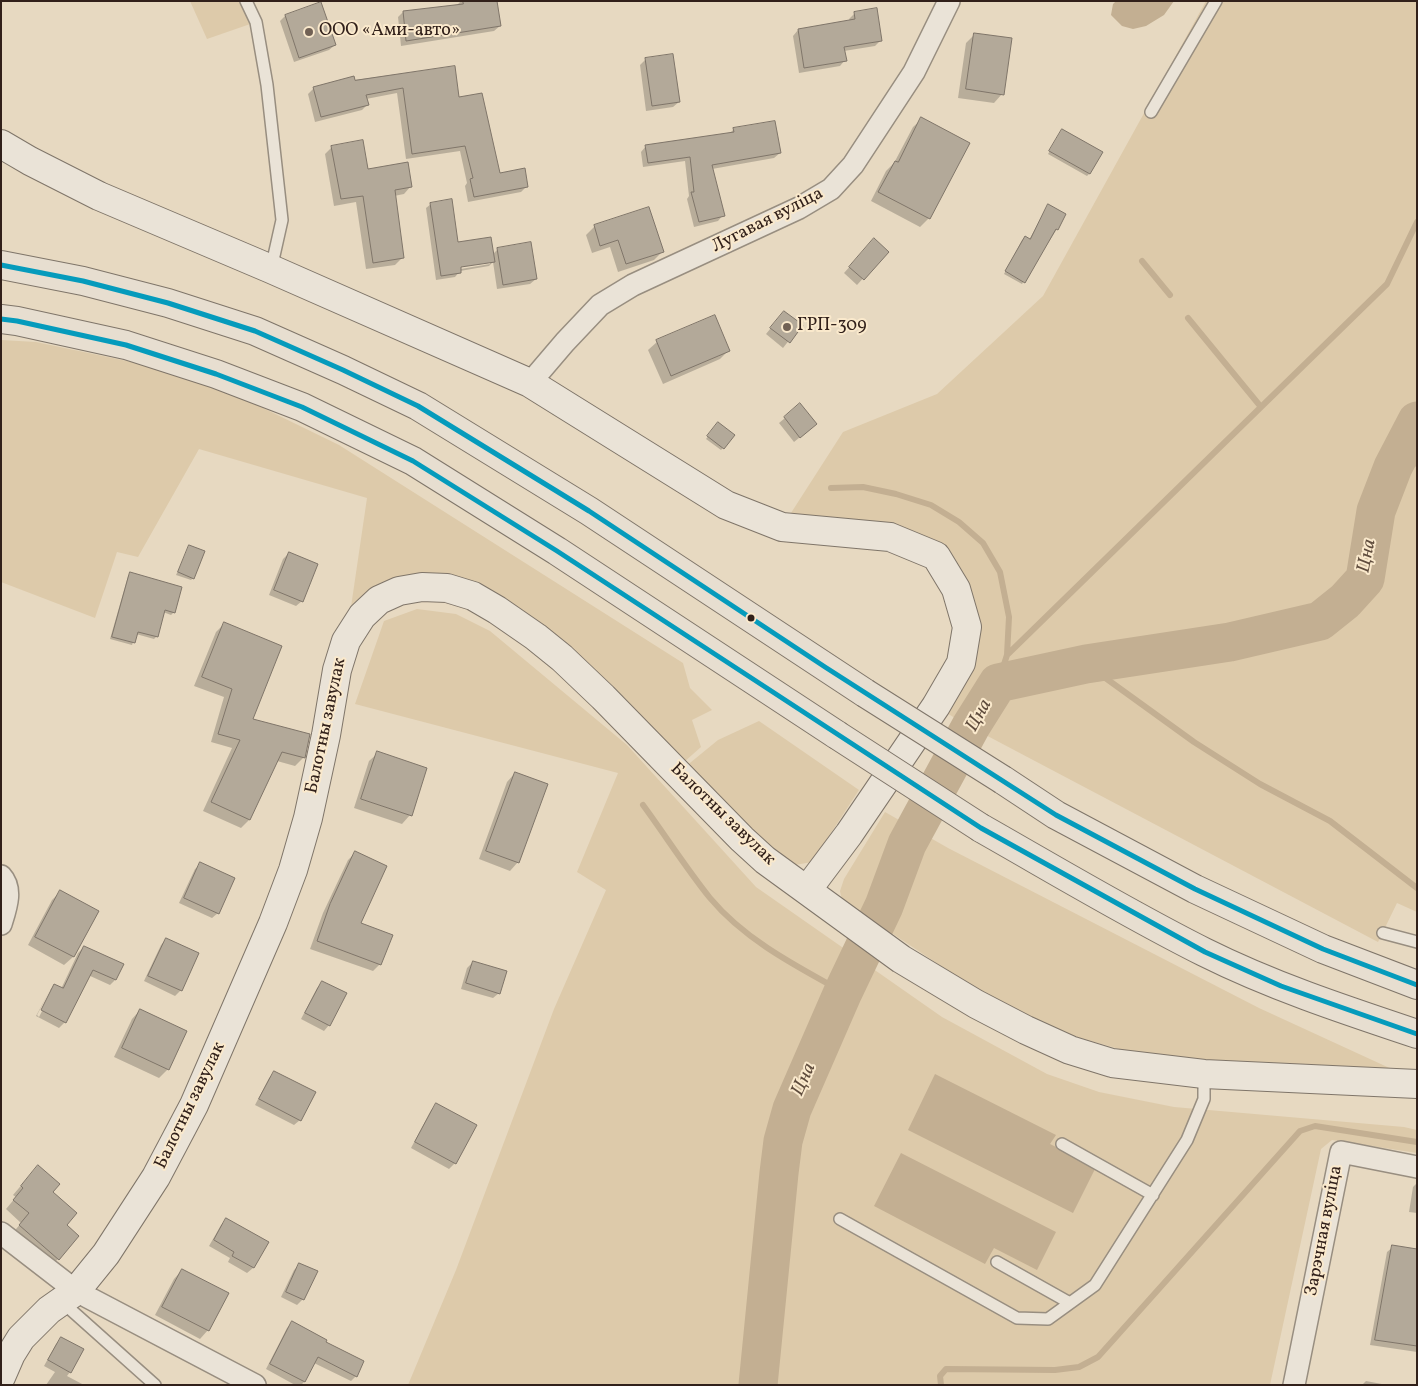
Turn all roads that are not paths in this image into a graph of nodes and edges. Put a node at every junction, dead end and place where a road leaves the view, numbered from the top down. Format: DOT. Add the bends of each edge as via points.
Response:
graph roads {
  1 [pos="246,1"];
  2 [pos="949,1"];
  3 [pos="1216,1"];
  4 [pos="1151,112"];
  5 [pos="1,144"];
  6 [pos="1,265"];
  7 [pos="271,269"];
  8 [pos="1,319"];
  9 [pos="530,383"];
  10 [pos="1,876"];
  11 [pos="807,890"];
  12 [pos="1,924"];
  13 [pos="1383,933"];
  14 [pos="1417,942"];
  15 [pos="1417,985"];
  16 [pos="1417,1034"];
  17 [pos="1204,1074"];
  18 [pos="1417,1084"];
  19 [pos="1062,1144"];
  20 [pos="1417,1166"];
  21 [pos="1153,1195"];
  22 [pos="840,1220"];
  23 [pos="1,1233"];
  24 [pos="997,1262"];
  25 [pos="69,1296"];
  26 [pos="1070,1303"];
  27 [pos="1,1377"];
  28 [pos="155,1385"];
  29 [pos="255,1385"];
  30 [pos="1294,1385"];
  1 -- 7 [label="lane" via="256,22 267,85 282,220"];
  2 -- 9 [label="street, Лугавая вуліца" via="914,72 853,164 831,189 799,208 633,285 600,305"];
  3 -- 4 [label="lane"];
  5 -- 7 [label="main road" via="99,196"];
  6 -- 15 [label="highway, bridge" via="149,298 255,331 418,406 589,511 1056,815 1195,889 1323,949"];
  7 -- 9 [label="main road"];
  8 -- 16 [label="highway, bridge" via="126,345 216,374 302,407 405,457 557,551 981,828 1205,952 1281,986"];
  9 -- 11 [label="main road" via="726,505 782,527 890,537 936,556 956,589 967,627 961,663 936,706"];
  10 -- 12 [label="street" via="6,881 8,903"];
  11 -- 17 [label="main road, Балотны завулак" via="901,959 1026,1030 1070,1050 1112,1063"];
  11 -- 25 [label="main road, Балотны завулак" via="742,839 562,658 498,610 473,596 447,588 422,587 399,591 380,600 362,616 346,641 337,670 308,818 293,870 209,1073 156,1177 106,1254"];
  13 -- 14 [label="lane"];
  17 -- 18 [label="main road, Балотны завулак"];
  17 -- 21 [label="lane" via="1204,1099 1187,1140"];
  19 -- 21 [label="lane"];
  20 -- 30 [label="street, Зарэчная вуліца" via="1341,1152"];
  21 -- 26 [label="lane" via="1096,1285"];
  22 -- 26 [label="lane" via="1017,1318 1048,1319"];
  23 -- 25 [label="street"];
  24 -- 26 [label="lane"];
  25 -- 27 [label="main road, Балотны завулак" via="34,1323 21,1338"];
  25 -- 28 [label="lane"];
  25 -- 29 [label="street"];
}
